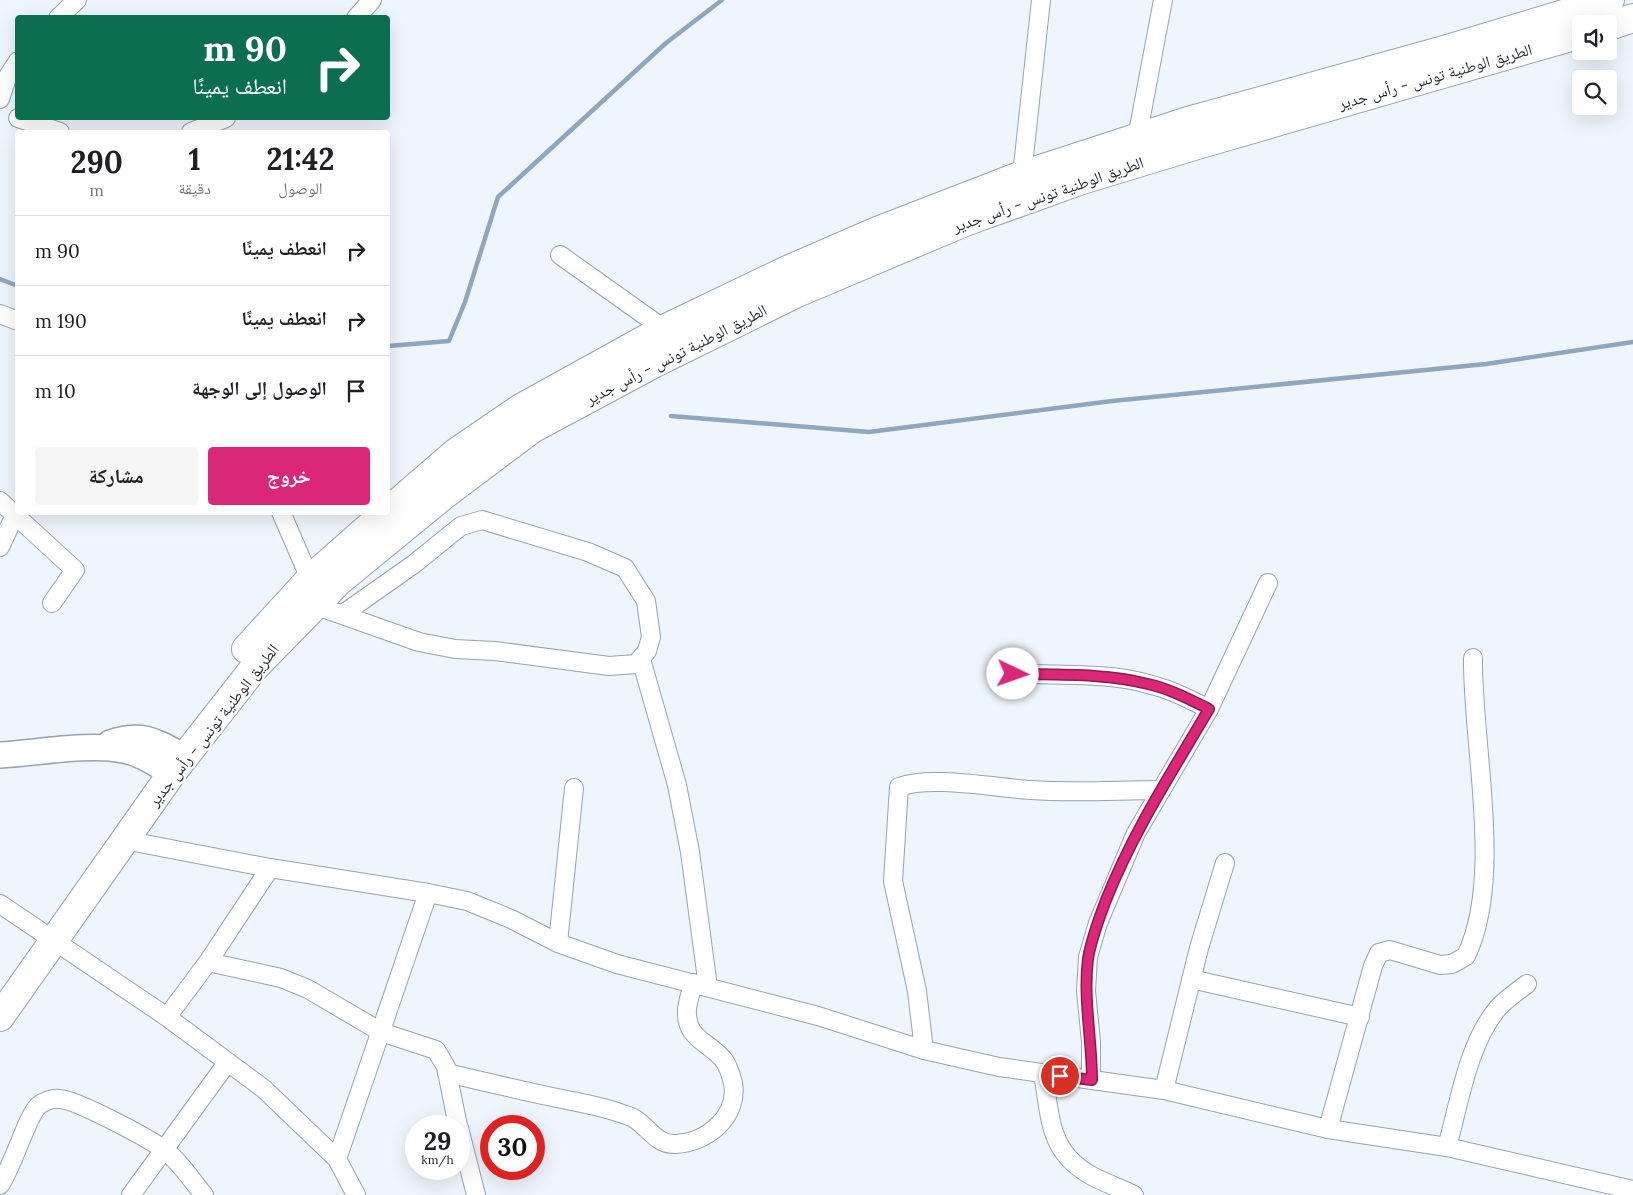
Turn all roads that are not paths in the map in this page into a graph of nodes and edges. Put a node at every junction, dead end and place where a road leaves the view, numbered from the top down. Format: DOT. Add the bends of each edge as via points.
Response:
graph roads {
  1 [pos="77,0"];
  2 [pos="372,0"];
  3 [pos="1041,0"];
  4 [pos="1163,0"];
  5 [pos="1610,0"];
  6 [pos="61,15"];
  7 [pos="359,15"];
  8 [pos="1633,18"];
  9 [pos="1617,23"];
  10 [pos="1572,36"];
  11 [pos="15,66"];
  12 [pos="0,99"];
  13 [pos="0,110"];
  14 [pos="15,116"];
  15 [pos="26,120"];
  16 [pos="221,120"];
  17 [pos="54,130"];
  18 [pos="196,130"];
  19 [pos="1191,133"];
  20 [pos="1137,138"];
  21 [pos="1022,175"];
  22 [pos="560,254"];
  23 [pos="0,314"];
  24 [pos="15,320"];
  25 [pos="664,329"];
  26 [pos="0,501"];
  27 [pos="390,509"];
  28 [pos="15,515"];
  29 [pos="282,515"];
  30 [pos="384,515"];
  31 [pos="0,547"];
  32 [pos="1268,583"];
  33 [pos="312,592"];
  34 [pos="52,603"];
  35 [pos="343,614"];
  36 [pos="1473,658"];
  37 [pos="641,659"];
  38 [pos="1013,674"];
  39 [pos="1209,709"];
  40 [pos="0,755"];
  41 [pos="170,761"];
  42 [pos="574,788"];
  43 [pos="1161,790"];
  44 [pos="124,840"];
  45 [pos="1225,863"];
  46 [pos="270,868"];
  47 [pos="428,893"];
  48 [pos="0,904"];
  49 [pos="48,936"];
  50 [pos="558,943"];
  51 [pos="208,962"];
  52 [pos="1191,979"];
  53 [pos="1527,984"];
  54 [pos="701,985"];
  55 [pos="0,989"];
  56 [pos="167,1016"];
  57 [pos="0,1017"];
  58 [pos="1360,1017"];
  59 [pos="381,1032"];
  60 [pos="924,1050"];
  61 [pos="227,1063"];
  62 [pos="447,1073"];
  63 [pos="1044,1074"];
  64 [pos="1092,1080"];
  65 [pos="1164,1090"];
  66 [pos="456,1115"];
  67 [pos="1328,1129"];
  68 [pos="1447,1147"];
  69 [pos="165,1150"];
  70 [pos="338,1159"];
  71 [pos="470,1171"];
  72 [pos="0,1185"];
  73 [pos="1603,1189"];
  74 [pos="1633,1190"];
  75 [pos="131,1195"];
  76 [pos="204,1195"];
  77 [pos="356,1195"];
  78 [pos="476,1195"];
  79 [pos="1134,1195"];
  1 -- 6 [label="street"];
  2 -- 7 [label="street"];
  3 -- 21 [label="street"];
  4 -- 20 [label="street"];
  5 -- 19 [label="main road, الطريق الوطنية تونس - رأس جدير" via="1444,50"];
  8 -- 9 [label="main road"];
  10 -- 19 [label="main road, الطريق الوطنية تونس - رأس جدير"];
  11 -- 12 [label="street"];
  13 -- 14 [label="street"];
  15 -- 17 [label="street"];
  16 -- 18 [label="street"];
  19 -- 20 [label="main road, الطريق الوطنية تونس - رأس جدير"];
  19 -- 33 [label="main road, الطريق الوطنية تونس - رأس جدير" via="1082,180 898,249 797,293 654,363 532,429 436,501 338,582"];
  20 -- 21 [label="main road, الطريق الوطنية تونس - رأس جدير"];
  21 -- 25 [label="main road, الطريق الوطنية تونس - رأس جدير" via="860,238"];
  22 -- 25 [label="street"];
  23 -- 24 [label="street"];
  25 -- 27 [label="main road, الطريق الوطنية تونس - رأس جدير" via="521,408 455,453"];
  26 -- 28 [label="street"];
  28 -- 31 [label="street"];
  28 -- 34 [label="street" via="76,570"];
  29 -- 33 [label="street"];
  30 -- 33 [label="main road, الطريق الوطنية تونس - رأس جدير"];
  32 -- 39 [label="street"];
  33 -- 35 [label="street"];
  33 -- 41 [label="main road, الطريق الوطنية تونس - رأس جدير" via="238,659"];
  35 -- 37 [label="street" via="419,642 455,649 609,666 631,666"];
  35 -- 37 [label="street" via="461,526 482,520 588,552 625,568 646,601 651,637"];
  36 -- 58 [label="street" via="1485,844 1480,910 1472,941 1466,956 1448,965 1390,950 1380,952 1373,966"];
  37 -- 54 [label="street" via="677,785 690,852"];
  38 -- 39 [label="street" via="1147,683 1173,691"];
  39 -- 43 [label="street"];
  40 -- 41 [label="street" via="96,748 138,736 152,739"];
  41 -- 44 [label="main road, الطريق الوطنية تونس - رأس جدير"];
  41 -- 49 [label="main road, الطريق الوطنية تونس - رأس جدير"];
  42 -- 50 [label="street"];
  43 -- 60 [label="street" via="1033,790 936,783 898,787 893,881 917,991"];
  43 -- 64 [label="street" via="1136,833 1112,886 1088,957 1086,991"];
  44 -- 46 [label="street"];
  44 -- 49 [label="main road, الطريق الوطنية تونس - رأس جدير"];
  45 -- 52 [label="street"];
  46 -- 47 [label="street"];
  46 -- 51 [label="street"];
  47 -- 50 [label="street" via="466,901"];
  47 -- 59 [label="street"];
  48 -- 49 [label="street"];
  49 -- 55 [label="main road, الطريق الوطنية تونس - رأس جدير"];
  49 -- 56 [label="street"];
  49 -- 57 [label="main road, الطريق الوطنية تونس - رأس جدير"];
  50 -- 54 [label="street" via="617,964"];
  51 -- 56 [label="street"];
  51 -- 59 [label="street" via="281,978 308,989"];
  52 -- 58 [label="street"];
  52 -- 65 [label="street"];
  53 -- 68 [label="street" via="1498,1008 1479,1039"];
  54 -- 60 [label="street" via="818,1016"];
  54 -- 62 [label="street" via="687,1009 690,1025 698,1040 725,1062 732,1078 734,1096 732,1106 720,1124 696,1140 667,1144 633,1118 600,1106"];
  56 -- 61 [label="street"];
  58 -- 67 [label="street"];
  59 -- 62 [label="street" via="436,1050"];
  59 -- 70 [label="street"];
  60 -- 63 [label="street"];
  61 -- 69 [label="street"];
  61 -- 70 [label="street" via="264,1089"];
  62 -- 66 [label="street"];
  63 -- 64 [label="street"];
  63 -- 79 [label="street" via="1052,1124 1061,1152 1092,1176"];
  64 -- 65 [label="street"];
  65 -- 67 [label="street"];
  67 -- 68 [label="street"];
  68 -- 73 [label="street"];
  69 -- 72 [label="street" via="74,1103 51,1100 34,1110 10,1171"];
  69 -- 75 [label="street"];
  69 -- 76 [label="street"];
  70 -- 77 [label="street"];
  71 -- 78 [label="street"];
  73 -- 74 [label="street"];
}
